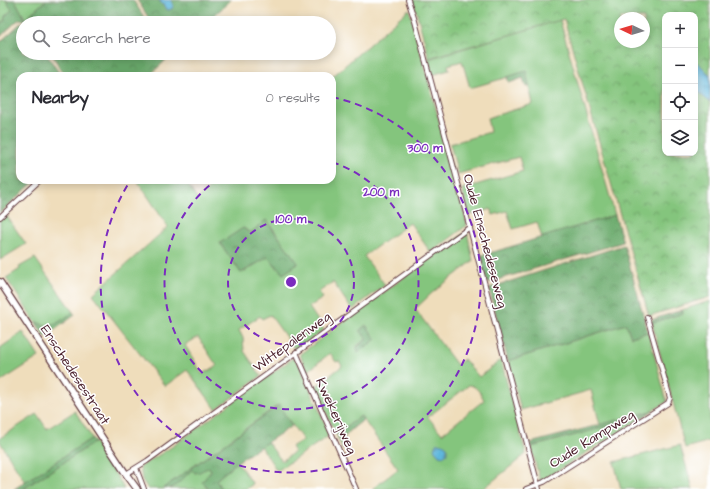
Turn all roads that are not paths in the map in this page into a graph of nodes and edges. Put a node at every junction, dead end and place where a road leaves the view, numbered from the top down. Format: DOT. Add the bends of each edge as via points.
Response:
graph roads {
  1 [pos="408,0"];
  2 [pos="36,184"];
  3 [pos="0,217"];
  4 [pos="470,227"];
  5 [pos="0,282"];
  6 [pos="647,317"];
  7 [pos="296,352"];
  8 [pos="136,468"];
  9 [pos="126,474"];
  10 [pos="131,482"];
  11 [pos="538,484"];
  12 [pos="133,489"];
  13 [pos="136,489"];
  14 [pos="144,489"];
  15 [pos="356,489"];
  16 [pos="526,489"];
  17 [pos="539,489"];
  1 -- 4 [label="street, Oude Enschedeseweg"];
  2 -- 3 [label="street"];
  4 -- 7 [label="street, Wittepalenweg"];
  4 -- 11 [label="street, Oude Enschedeseweg"];
  5 -- 9 [label="street, Enschedesestraat"];
  6 -- 11 [label="street, Oude Kampweg" via="670,398 668,404"];
  7 -- 8 [label="street, Wittepalenweg"];
  7 -- 15 [label="street, Kwekerijweg"];
  8 -- 9 [label="street, Wittepalenweg"];
  8 -- 14 [label="street"];
  9 -- 10 [label="street, Enschedesestraat"];
  10 -- 12 [label="street, Enschedesestraat"];
  10 -- 13 [label="street, Enschedesestraat"];
  11 -- 16 [label="street, Oude Kampweg"];
  11 -- 17 [label="street, Oude Enschedeseweg"];
}
